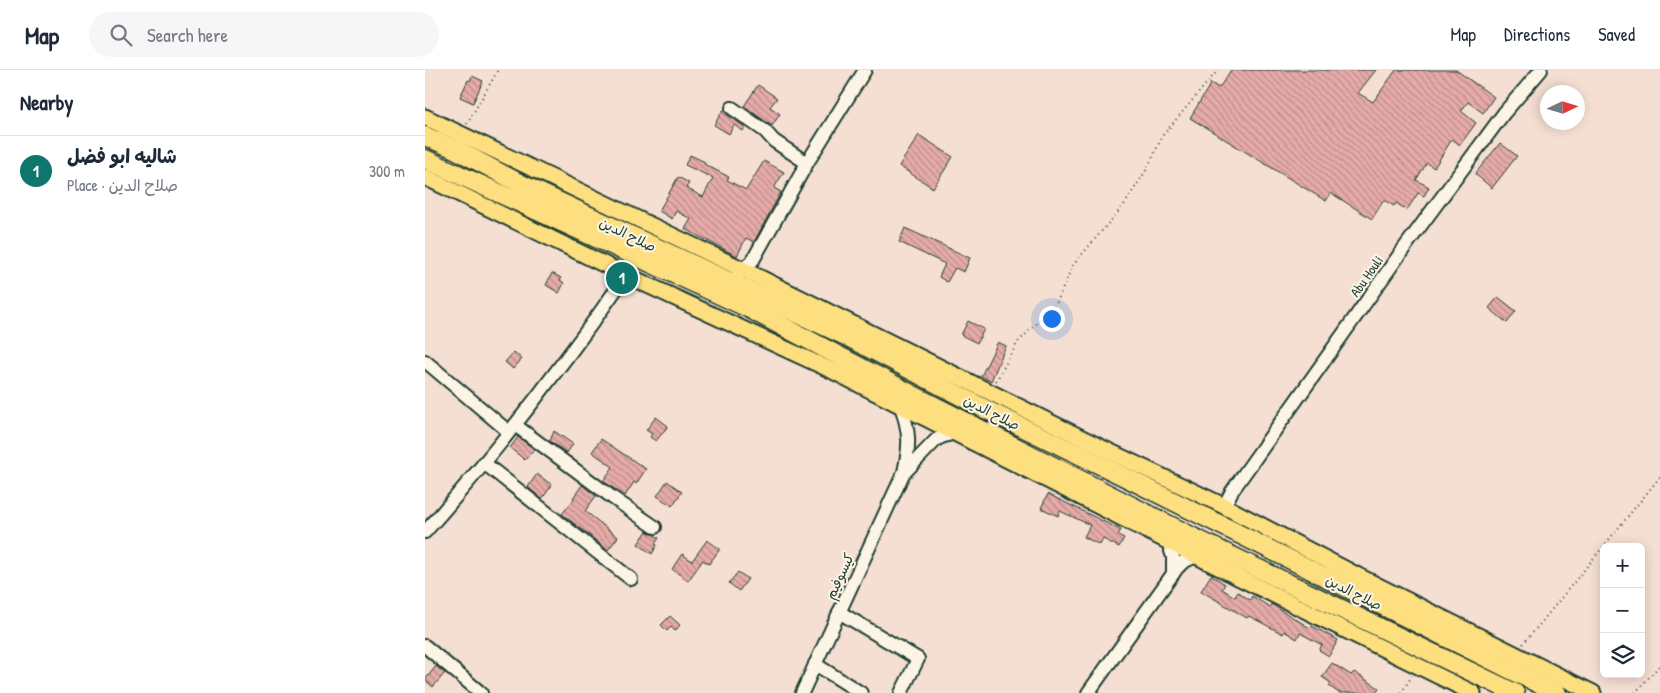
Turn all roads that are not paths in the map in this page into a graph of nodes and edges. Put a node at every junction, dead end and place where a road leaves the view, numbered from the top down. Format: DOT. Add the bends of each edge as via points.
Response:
graph roads {
  1 [pos="865,70"];
  2 [pos="1541,70"];
  3 [pos="732,108"];
  4 [pos="425,117"];
  5 [pos="425,136"];
  6 [pos="425,159"];
  7 [pos="807,163"];
  8 [pos="425,177"];
  9 [pos="637,257"];
  10 [pos="744,270"];
  11 [pos="626,275"];
  12 [pos="724,278"];
  13 [pos="425,361"];
  14 [pos="901,406"];
  15 [pos="512,429"];
  16 [pos="954,433"];
  17 [pos="484,463"];
  18 [pos="904,472"];
  19 [pos="1224,506"];
  20 [pos="655,526"];
  21 [pos="425,532"];
  22 [pos="1168,541"];
  23 [pos="1196,556"];
  24 [pos="1173,574"];
  25 [pos="631,579"];
  26 [pos="839,612"];
  27 [pos="425,646"];
  28 [pos="1483,656"];
  29 [pos="815,664"];
  30 [pos="1472,674"];
  31 [pos="481,693"];
  32 [pos="802,693"];
  33 [pos="861,693"];
  34 [pos="901,693"];
  35 [pos="1088,693"];
  36 [pos="1473,693"];
  37 [pos="1515,693"];
  38 [pos="1557,693"];
  39 [pos="1593,693"];
  1 -- 7 [label="street"];
  2 -- 19 [label="street, Abu Houli" via="1504,113 1402,251"];
  3 -- 7 [label="street"];
  4 -- 10 [label="main road"];
  5 -- 12 [label="highway, صلاح الدين"];
  6 -- 9 [label="highway, صلاح الدين"];
  7 -- 10 [label="street" via="753,260"];
  8 -- 11 [label="main road"];
  9 -- 11 [label="street"];
  9 -- 30 [label="highway, صلاح الدين" via="748,308 1197,539"];
  10 -- 12 [label="street"];
  10 -- 19 [label="main road"];
  11 -- 14 [label="main road" via="775,343"];
  11 -- 15 [label="street"];
  12 -- 28 [label="highway, صلاح الدين"];
  13 -- 15 [label="street"];
  14 -- 16 [label="main road"];
  14 -- 18 [label="street, كيسوفيم" via="909,434"];
  15 -- 17 [label="street"];
  15 -- 20 [label="street"];
  16 -- 18 [label="street, كيسوفيم" via="936,440"];
  16 -- 22 [label="main road"];
  17 -- 21 [label="street"];
  17 -- 25 [label="street"];
  18 -- 26 [label="street, كيسوفيم"];
  19 -- 39 [label="main road"];
  22 -- 23 [label="main road"];
  22 -- 24 [label="street" via="1173,557"];
  23 -- 24 [label="street" via="1183,562"];
  23 -- 36 [label="main road"];
  24 -- 35 [label="street"];
  26 -- 29 [label="street, كيسوفيم"];
  26 -- 34 [label="street" via="918,659"];
  27 -- 31 [label="street"];
  28 -- 30 [label="highway" via="1472,664"];
  28 -- 38 [label="highway, صلاح الدين"];
  29 -- 32 [label="street, كيسوفيم"];
  29 -- 33 [label="street"];
  30 -- 37 [label="highway, صلاح الدين"];
}
